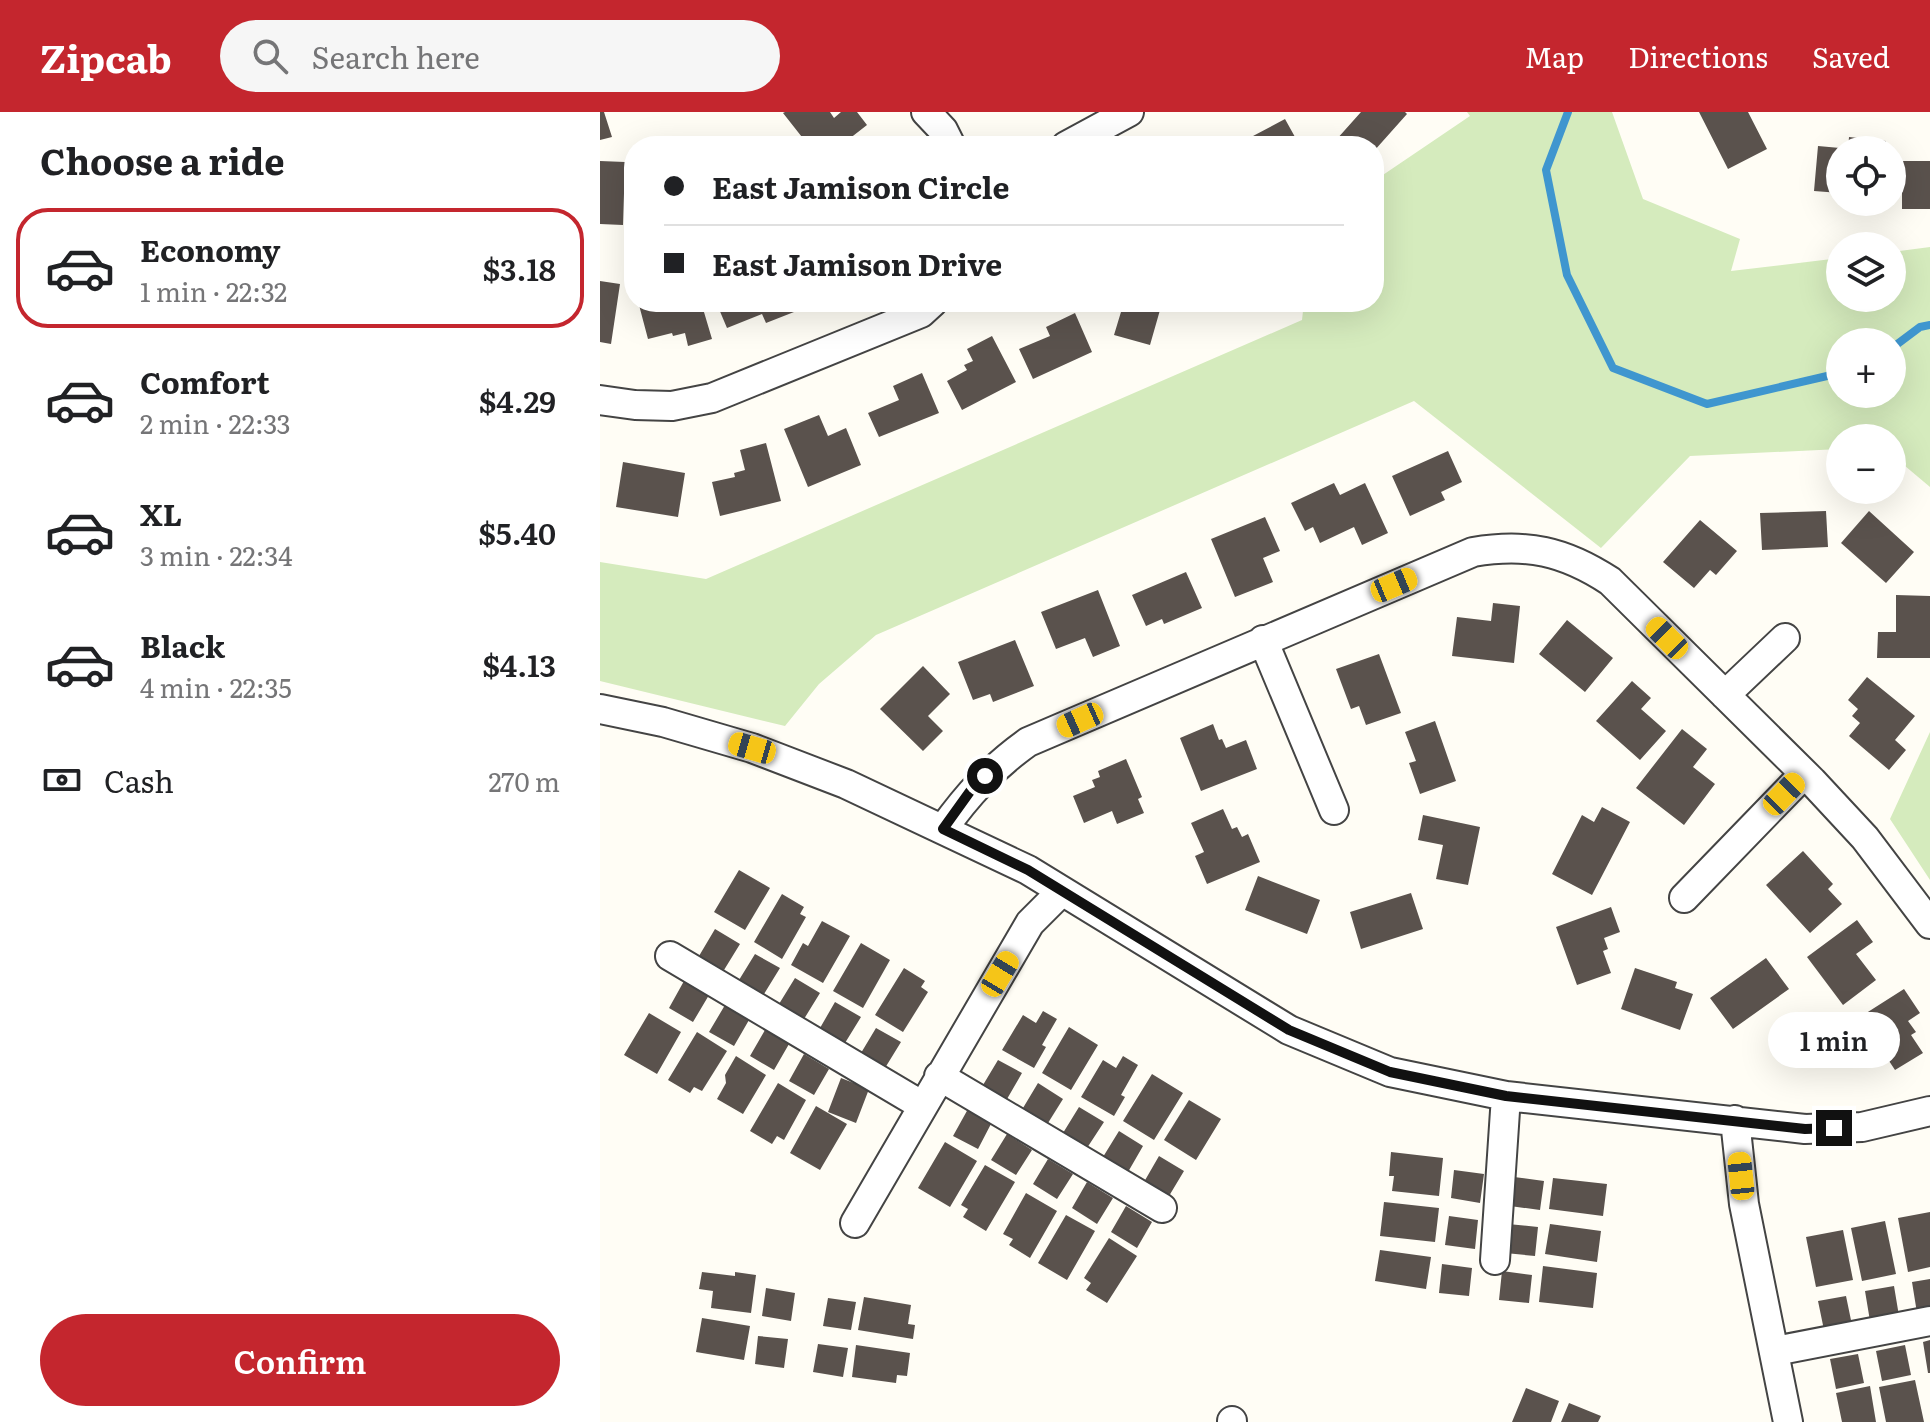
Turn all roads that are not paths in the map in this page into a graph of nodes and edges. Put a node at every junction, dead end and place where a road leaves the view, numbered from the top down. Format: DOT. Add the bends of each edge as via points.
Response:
graph roads {
  1 [pos="926,112"];
  2 [pos="1129,112"];
  3 [pos="946,136"];
  4 [pos="1085,136"];
  5 [pos="917,312"];
  6 [pos="600,400"];
  7 [pos="1785,638"];
  8 [pos="1263,640"];
  9 [pos="1725,695"];
  10 [pos="600,709"];
  11 [pos="1804,774"];
  12 [pos="1334,810"];
  13 [pos="943,829"];
  14 [pos="1062,891"];
  15 [pos="1684,898"];
  16 [pos="1930,924"];
  17 [pos="670,956"];
  18 [pos="939,1076"];
  19 [pos="1506,1096"];
  20 [pos="923,1106"];
  21 [pos="1930,1111"];
  22 [pos="1735,1120"];
  23 [pos="1162,1208"];
  24 [pos="855,1223"];
  25 [pos="1495,1260"];
  26 [pos="1930,1321"];
  27 [pos="1775,1351"];
  28 [pos="1788,1422"];
  1 -- 3 [label="street"];
  2 -- 4 [label="street"];
  5 -- 6 [label="street" via="712,398 672,406"];
  7 -- 9 [label="street"];
  8 -- 9 [label="street" via="1473,552 1501,547 1540,550 1584,564 1610,581"];
  8 -- 12 [label="street"];
  8 -- 13 [label="street" via="1028,742 971,790"];
  9 -- 11 [label="street"];
  10 -- 13 [label="street" via="752,748"];
  11 -- 15 [label="street"];
  11 -- 16 [label="street" via="1865,838"];
  13 -- 14 [label="street"];
  14 -- 18 [label="street" via="1030,923"];
  14 -- 19 [label="street" via="1289,1030 1390,1072"];
  17 -- 20 [label="street"];
  18 -- 20 [label="street"];
  18 -- 23 [label="street"];
  19 -- 22 [label="street"];
  19 -- 25 [label="street"];
  20 -- 24 [label="street"];
  21 -- 22 [label="street" via="1862,1127 1805,1129"];
  22 -- 27 [label="street" via="1744,1204"];
  26 -- 27 [label="street"];
  27 -- 28 [label="street"];
}
